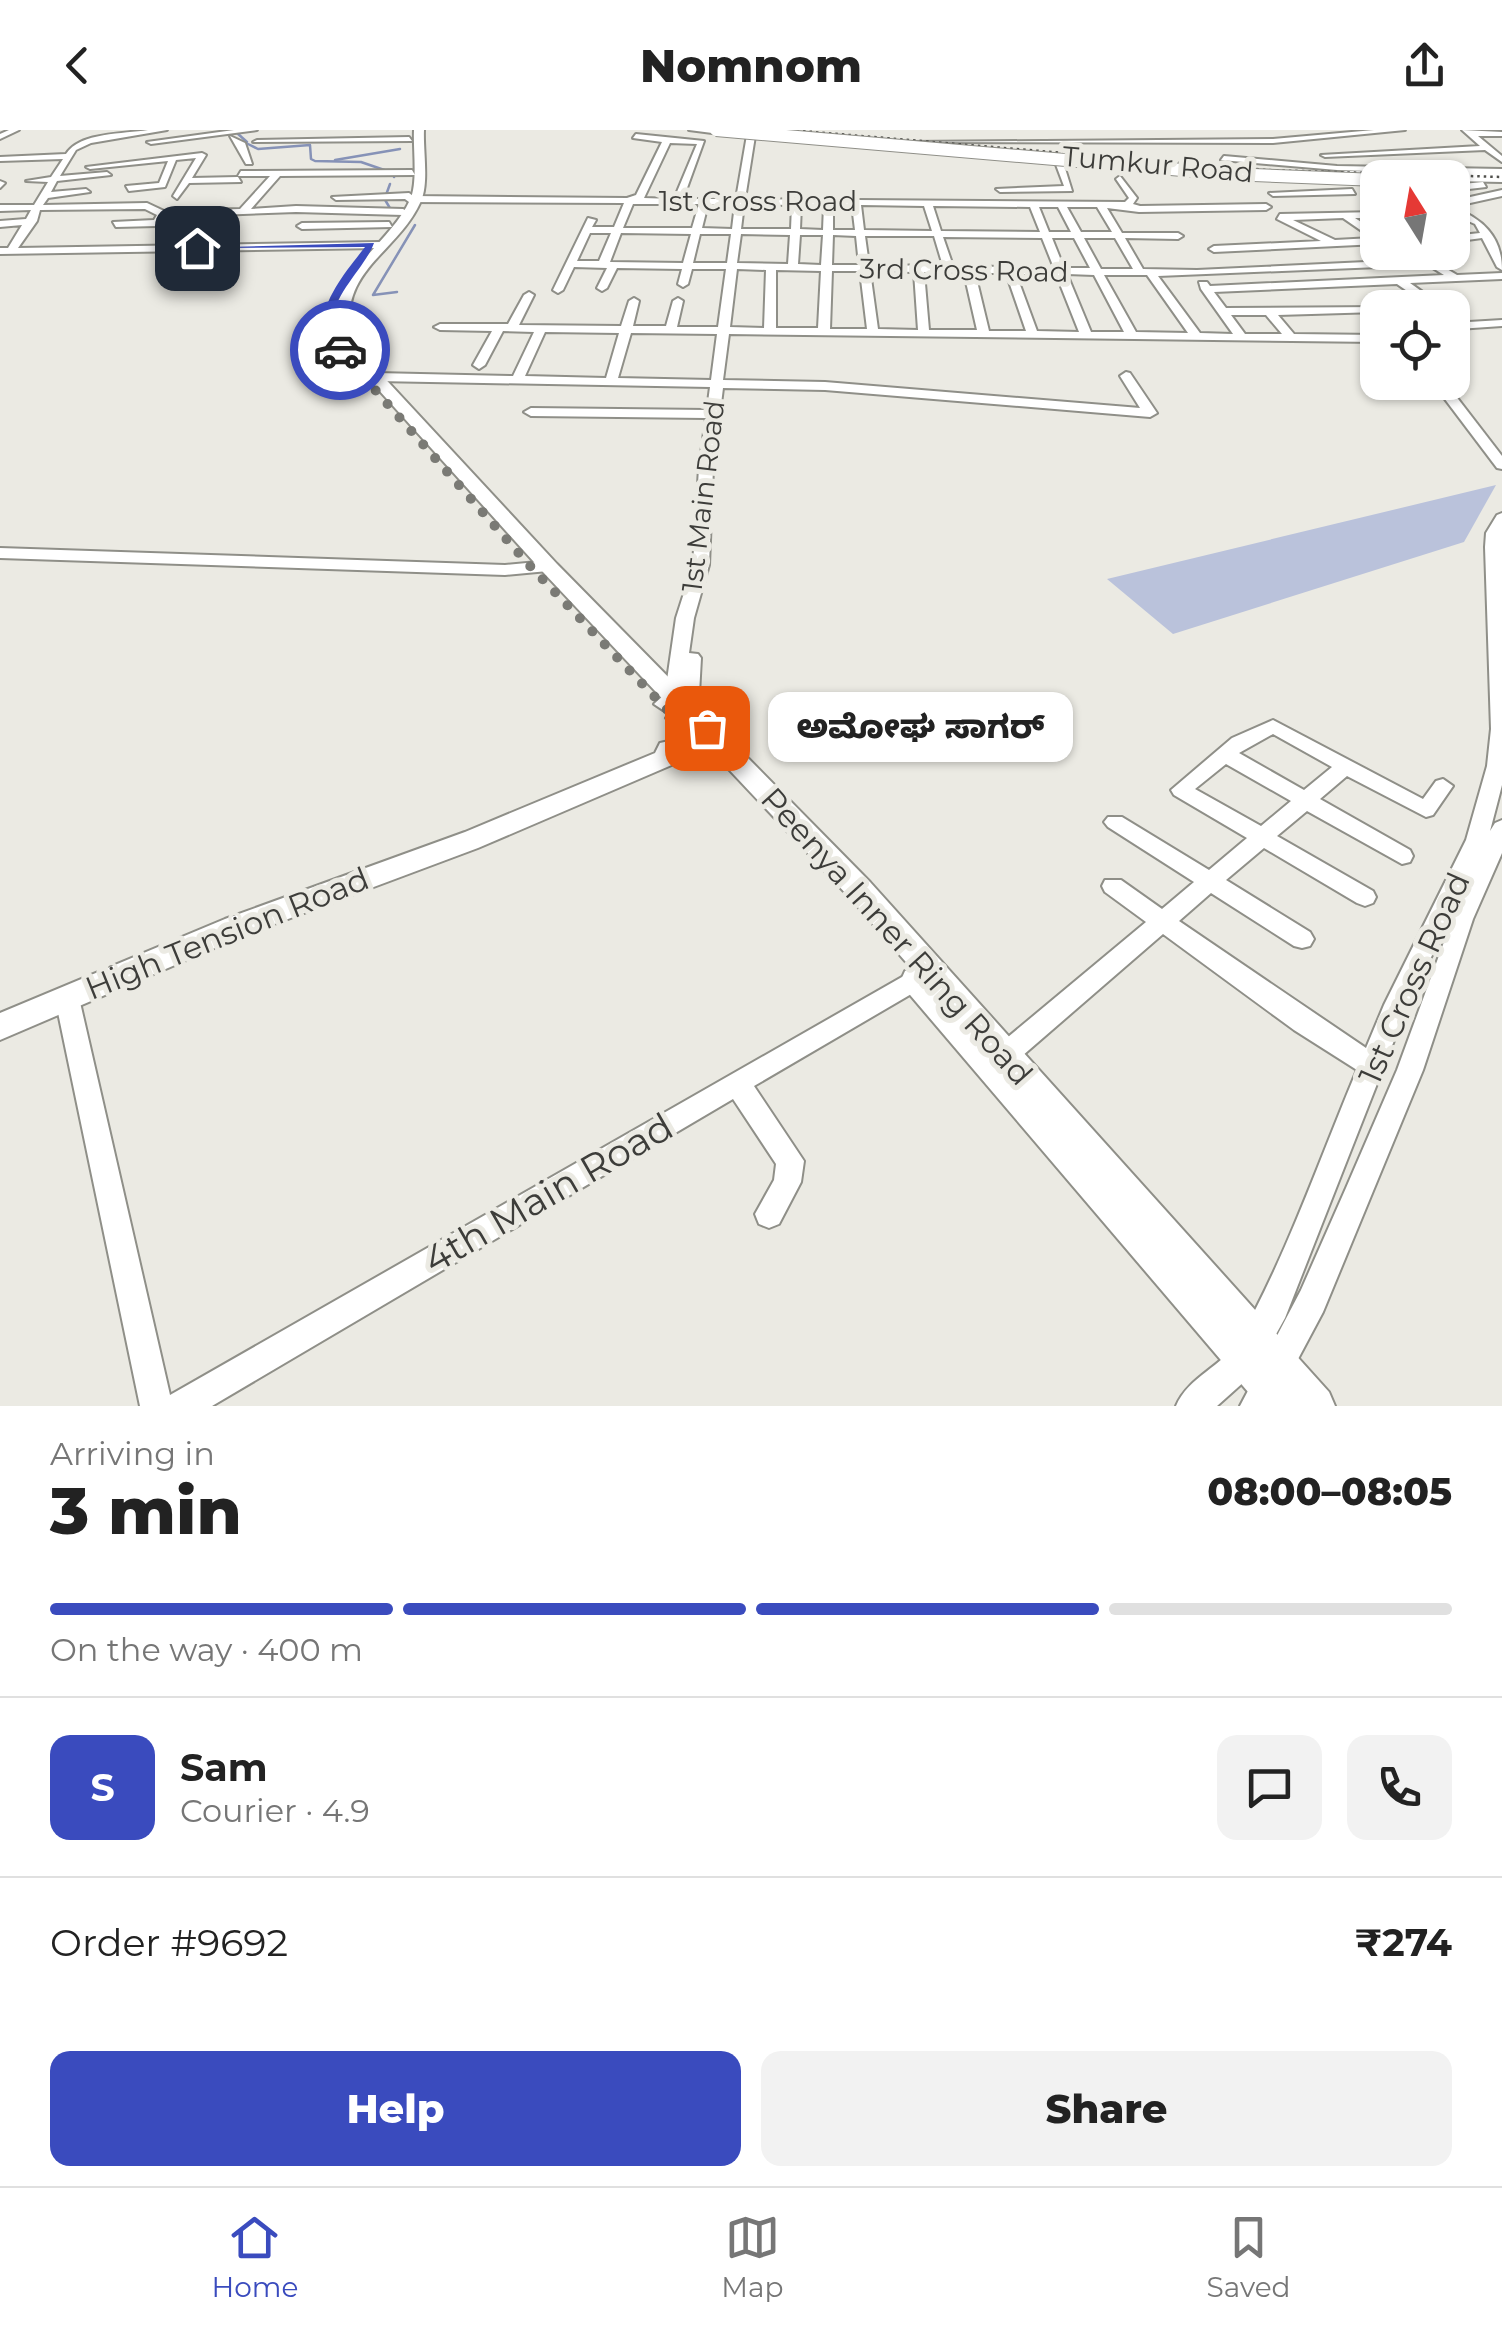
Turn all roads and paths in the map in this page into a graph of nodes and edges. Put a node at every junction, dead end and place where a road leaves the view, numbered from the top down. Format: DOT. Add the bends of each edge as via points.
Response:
graph roads {
  1 [pos="15,130"];
  2 [pos="164,130"];
  3 [pos="682,130"];
  4 [pos="695,130"];
  5 [pos="716,130"];
  6 [pos="774,130"];
  7 [pos="1166,130"];
  8 [pos="412,132"];
  9 [pos="120,133"];
  10 [pos="317,133"];
  11 [pos="846,133"];
  12 [pos="1404,133"];
  13 [pos="140,134"];
  14 [pos="750,134"];
  15 [pos="799,134"];
  16 [pos="1502,134"];
  17 [pos="97,135"];
  18 [pos="238,135"];
  19 [pos="636,136"];
  20 [pos="1457,136"];
  21 [pos="0,137"];
  22 [pos="1318,137"];
  23 [pos="1475,138"];
  24 [pos="361,140"];
  25 [pos="667,140"];
  26 [pos="1166,141"];
  27 [pos="1254,141"];
  28 [pos="257,142"];
  29 [pos="329,142"];
  30 [pos="916,142"];
  31 [pos="701,143"];
  32 [pos="1334,144"];
  33 [pos="1376,146"];
  34 [pos="1502,146"];
  35 [pos="1456,148"];
  36 [pos="1269,149"];
  37 [pos="310,150"];
  38 [pos="1206,151"];
  39 [pos="359,153"];
  40 [pos="67,154"];
  41 [pos="144,154"];
  42 [pos="412,154"];
  43 [pos="1357,154"];
  44 [pos="202,155"];
  45 [pos="327,155"];
  46 [pos="1316,155"];
  47 [pos="390,156"];
  48 [pos="1281,156"];
  49 [pos="3,158"];
  50 [pos="102,158"];
  51 [pos="174,158"];
  52 [pos="248,158"];
  53 [pos="283,160"];
  54 [pos="1364,160"];
  55 [pos="1468,160"];
  56 [pos="1502,160"];
  57 [pos="44,161"];
  58 [pos="266,161"];
  59 [pos="340,162"];
  60 [pos="1060,162"];
  61 [pos="125,164"];
  62 [pos="366,164"];
  63 [pos="1294,164"];
  64 [pos="307,166"];
  65 [pos="90,167"];
  66 [pos="1337,168"];
  67 [pos="169,171"];
  68 [pos="1360,172"];
  69 [pos="274,173"];
  70 [pos="298,173"];
  71 [pos="327,173"];
  72 [pos="356,173"];
  73 [pos="1360,175"];
  74 [pos="1360,175"];
  75 [pos="1360,176"];
  76 [pos="1360,176"];
  77 [pos="0,177"];
  78 [pos="72,178"];
  79 [pos="1470,178"];
  80 [pos="52,179"];
  81 [pos="1120,179"];
  82 [pos="1502,179"];
  83 [pos="238,180"];
  84 [pos="1276,180"];
  85 [pos="1360,180"];
  86 [pos="30,181"];
  87 [pos="190,181"];
  88 [pos="1470,182"];
  89 [pos="1338,183"];
  90 [pos="1470,184"];
  91 [pos="319,186"];
  92 [pos="129,188"];
  93 [pos="1000,189"];
  94 [pos="412,190"];
  95 [pos="86,192"];
  96 [pos="1352,192"];
  97 [pos="1502,193"];
  98 [pos="67,194"];
  99 [pos="1316,194"];
  100 [pos="46,195"];
  101 [pos="1360,195"];
  102 [pos="178,196"];
  103 [pos="301,196"];
  104 [pos="1228,196"];
  105 [pos="1200,197"];
  106 [pos="105,200"];
  107 [pos="600,200"];
  108 [pos="630,200"];
  109 [pos="666,200"];
  110 [pos="678,200"];
  111 [pos="1269,200"];
  112 [pos="704,201"];
  113 [pos="740,201"];
  114 [pos="327,202"];
  115 [pos="797,202"];
  116 [pos="829,202"];
  117 [pos="856,202"];
  118 [pos="892,202"];
  119 [pos="928,202"];
  120 [pos="1470,202"];
  121 [pos="963,203"];
  122 [pos="996,203"];
  123 [pos="1033,204"];
  124 [pos="1061,204"];
  125 [pos="1100,204"];
  126 [pos="1304,204"];
  127 [pos="1128,205"];
  128 [pos="1242,207"];
  129 [pos="0,208"];
  130 [pos="15,208"];
  131 [pos="38,208"];
  132 [pos="1216,208"];
  133 [pos="66,210"];
  134 [pos="292,210"];
  135 [pos="243,212"];
  136 [pos="162,214"];
  137 [pos="1344,215"];
  138 [pos="1360,215"];
  139 [pos="1280,217"];
  140 [pos="1470,217"];
  141 [pos="396,218"];
  142 [pos="32,221"];
  143 [pos="1182,221"];
  144 [pos="1479,222"];
  145 [pos="1495,222"];
  146 [pos="0,224"];
  147 [pos="116,224"];
  148 [pos="302,226"];
  149 [pos="1360,226"];
  150 [pos="586,230"];
  151 [pos="617,230"];
  152 [pos="658,231"];
  153 [pos="697,232"];
  154 [pos="736,232"];
  155 [pos="796,233"];
  156 [pos="830,233"];
  157 [pos="859,234"];
  158 [pos="901,234"];
  159 [pos="940,234"];
  160 [pos="0,235"];
  161 [pos="24,235"];
  162 [pos="974,235"];
  163 [pos="1010,235"];
  164 [pos="1484,235"];
  165 [pos="1045,236"];
  166 [pos="1079,236"];
  167 [pos="1178,236"];
  168 [pos="1120,237"];
  169 [pos="1152,237"];
  170 [pos="1470,237"];
  171 [pos="1360,241"];
  172 [pos="1333,243"];
  173 [pos="376,245"];
  174 [pos="1263,247"];
  175 [pos="1162,249"];
  176 [pos="1214,249"];
  177 [pos="6,251"];
  178 [pos="1329,258"];
  179 [pos="1360,258"];
  180 [pos="1499,258"];
  181 [pos="1172,261"];
  182 [pos="1360,261"];
  183 [pos="568,264"];
  184 [pos="608,265"];
  185 [pos="651,266"];
  186 [pos="688,266"];
  187 [pos="732,266"];
  188 [pos="1284,266"];
  189 [pos="771,267"];
  190 [pos="794,267"];
  191 [pos="828,268"];
  192 [pos="864,268"];
  193 [pos="913,269"];
  194 [pos="949,270"];
  195 [pos="969,270"];
  196 [pos="988,270"];
  197 [pos="1010,270"];
  198 [pos="1423,270"];
  199 [pos="1442,270"];
  200 [pos="1025,271"];
  201 [pos="1059,271"];
  202 [pos="1099,272"];
  203 [pos="1146,273"];
  204 [pos="1181,273"];
  205 [pos="1197,273"];
  206 [pos="1502,276"];
  207 [pos="1432,277"];
  208 [pos="1455,278"];
  209 [pos="1401,281"];
  210 [pos="1335,282"];
  211 [pos="1302,283"];
  212 [pos="646,284"];
  213 [pos="683,284"];
  214 [pos="602,288"];
  215 [pos="1206,289"];
  216 [pos="558,290"];
  217 [pos="1414,290"];
  218 [pos="1453,290"];
  219 [pos="529,295"];
  220 [pos="1358,299"];
  221 [pos="634,301"];
  222 [pos="678,301"];
  223 [pos="1360,309"];
  224 [pos="1222,311"];
  225 [pos="1269,312"];
  226 [pos="1470,321"];
  227 [pos="1502,321"];
  228 [pos="440,327"];
  229 [pos="506,328"];
  230 [pos="541,328"];
  231 [pos="624,329"];
  232 [pos="671,330"];
  233 [pos="723,330"];
  234 [pos="770,331"];
  235 [pos="824,332"];
  236 [pos="874,332"];
  237 [pos="924,333"];
  238 [pos="984,334"];
  239 [pos="1034,335"];
  240 [pos="1087,336"];
  241 [pos="1132,336"];
  242 [pos="1197,337"];
  243 [pos="1242,338"];
  244 [pos="1291,338"];
  245 [pos="1360,339"];
  246 [pos="479,365"];
  247 [pos="1126,376"];
  248 [pos="376,377"];
  249 [pos="518,380"];
  250 [pos="611,381"];
  251 [pos="716,382"];
  252 [pos="1452,400"];
  253 [pos="1467,400"];
  254 [pos="531,412"];
  255 [pos="712,414"];
  256 [pos="1502,442"];
  257 [pos="1502,464"];
  258 [pos="1502,518"];
  259 [pos="0,552"];
  260 [pos="535,562"];
  261 [pos="684,716"];
  262 [pos="1225,754"];
  263 [pos="1346,766"];
  264 [pos="1443,786"];
  265 [pos="1306,798"];
  266 [pos="1115,822"];
  267 [pos="1260,836"];
  268 [pos="1495,840"];
  269 [pos="1402,856"];
  270 [pos="1209,882"];
  271 [pos="1113,886"];
  272 [pos="1364,897"];
  273 [pos="1165,921"];
  274 [pos="1302,939"];
  275 [pos="916,979"];
  276 [pos="67,998"];
  277 [pos="0,1027"];
  278 [pos="1005,1055"];
  279 [pos="1372,1066"];
  280 [pos="737,1083"];
  281 [pos="769,1214"];
  282 [pos="1264,1378"];
  283 [pos="156,1406"];
  284 [pos="181,1406"];
  285 [pos="1192,1406"];
  286 [pos="1315,1406"];
  1 -- 21 [label="street"];
  2 -- 13 [label="street"];
  3 -- 14 [label="street"];
  4 -- 14 [label="highway, Tumkur Road"];
  5 -- 75 [label="highway, bridge" via="1229,174"];
  6 -- 15 [label="street"];
  7 -- 26 [label="street"];
  8 -- 10 [label="street"];
  8 -- 24 [label="street"];
  8 -- 42 [label="main road, Peenya Inner Ring Road"];
  8 -- 94 [label="main road, Peenya Inner Ring Road"];
  9 -- 13 [label="street"];
  9 -- 17 [label="street"];
  10 -- 18 [label="street"];
  10 -- 28 [label="street"];
  10 -- 29 [label="street" via="318,143"];
  11 -- 15 [label="street"];
  11 -- 30 [label="street"];
  12 -- 22 [label="street"];
  12 -- 32 [label="street"];
  13 -- 18 [label="street" via="150,142"];
  14 -- 15 [label="highway, Tumkur Road"];
  14 -- 31 [label="street"];
  14 -- 60 [label="street"];
  14 -- 73 [label="highway, bridge"];
  14 -- 113 [label="street, 1st Main Road"];
  15 -- 76 [label="highway, Tumkur Road" via="1218,175"];
  15 -- 82 [label="highway, Tumkur Road" via="1261,172"];
  16 -- 23 [label="street"];
  17 -- 40 [label="street"];
  18 -- 44 [label="street" via="199,142"];
  18 -- 52 [label="street"];
  19 -- 25 [label="street"];
  20 -- 23 [label="street"];
  22 -- 27 [label="street"];
  22 -- 32 [label="street"];
  23 -- 33 [label="street"];
  23 -- 34 [label="street"];
  23 -- 35 [label="street"];
  23 -- 56 [label="street"];
  24 -- 29 [label="street"];
  24 -- 39 [label="street"];
  25 -- 31 [label="street"];
  25 -- 108 [label="street" via="640,197"];
  26 -- 27 [label="street"];
  26 -- 30 [label="street"];
  27 -- 36 [label="street"];
  29 -- 45 [label="street"];
  30 -- 74 [label="street"];
  31 -- 110 [label="street"];
  32 -- 36 [label="street"];
  32 -- 43 [label="street"];
  35 -- 43 [label="street"];
  35 -- 55 [label="street"];
  36 -- 38 [label="street"];
  36 -- 48 [label="street"];
  37 -- 52 [label="street"];
  40 -- 49 [label="street"];
  40 -- 57 [label="street"];
  40 -- 80 [label="street"];
  41 -- 61 [label="street"];
  42 -- 47 [label="street"];
  42 -- 94 [label="main road, Peenya Inner Ring Road"];
  43 -- 46 [label="street"];
  43 -- 54 [label="street"];
  44 -- 51 [label="street"];
  44 -- 87 [label="street"];
  46 -- 48 [label="street"];
  46 -- 66 [label="street"];
  48 -- 63 [label="street"];
  48 -- 63 [label="street" via="1224,158"];
  49 -- 57 [label="street"];
  50 -- 61 [label="street"];
  51 -- 61 [label="street"];
  51 -- 67 [label="street"];
  52 -- 58 [label="street"];
  52 -- 69 [label="street" via="241,174"];
  53 -- 69 [label="street"];
  57 -- 77 [label="street" via="11,167"];
  57 -- 86 [label="street"];
  59 -- 71 [label="street"];
  60 -- 84 [label="street"];
  60 -- 93 [label="street" via="1069,189"];
  61 -- 65 [label="street"];
  61 -- 67 [label="street"];
  61 -- 78 [label="street"];
  62 -- 72 [label="street"];
  63 -- 66 [label="street"];
  64 -- 70 [label="street"];
  66 -- 68 [label="street"];
  67 -- 92 [label="street" via="162,185"];
  69 -- 70 [label="street"];
  69 -- 135 [label="street"];
  70 -- 71 [label="street"];
  71 -- 72 [label="street"];
  72 -- 94 [label="street" via="393,173"];
  78 -- 80 [label="street"];
  78 -- 98 [label="street"];
  79 -- 82 [label="street"];
  80 -- 86 [label="street"];
  80 -- 100 [label="street"];
  81 -- 127 [label="street" via="1134,198"];
  82 -- 88 [label="highway"];
  82 -- 90 [label="street"];
  83 -- 87 [label="street"];
  84 -- 89 [label="street"];
  84 -- 111 [label="street"];
  85 -- 89 [label="street"];
  86 -- 130 [label="street"];
  87 -- 102 [label="street"];
  89 -- 96 [label="street"];
  91 -- 94 [label="street"];
  94 -- 107 [label="street, 1st Cross Road"];
  94 -- 114 [label="street"];
  94 -- 141 [label="main road, Peenya Inner Ring Road"];
  94 -- 173 [label="main road, Peenya Inner Ring Road"];
  95 -- 98 [label="street"];
  96 -- 99 [label="street"];
  96 -- 101 [label="street"];
  97 -- 120 [label="street"];
  98 -- 100 [label="street"];
  99 -- 111 [label="street"];
  99 -- 137 [label="street"];
  100 -- 131 [label="street"];
  103 -- 134 [label="street"];
  104 -- 128 [label="street"];
  105 -- 132 [label="street"];
  106 -- 133 [label="street"];
  107 -- 108 [label="street, 1st Cross Road"];
  107 -- 150 [label="street"];
  108 -- 109 [label="street, 1st Cross Road"];
  108 -- 151 [label="street"];
  109 -- 110 [label="street, 1st Cross Road"];
  109 -- 152 [label="street"];
  110 -- 112 [label="street, 1st Cross Road"];
  111 -- 126 [label="street"];
  111 -- 128 [label="street, 1st Cross Road"];
  111 -- 139 [label="street"];
  112 -- 113 [label="street, 1st Cross Road"];
  112 -- 153 [label="street"];
  113 -- 115 [label="street, 1st Cross Road"];
  113 -- 154 [label="street, 1st Main Road"];
  115 -- 116 [label="street, 1st Cross Road"];
  115 -- 155 [label="street"];
  116 -- 117 [label="street, 1st Cross Road"];
  116 -- 156 [label="street"];
  117 -- 118 [label="street, 1st Cross Road"];
  117 -- 157 [label="street"];
  118 -- 119 [label="street, 1st Cross Road"];
  118 -- 158 [label="street"];
  119 -- 121 [label="street, 1st Cross Road"];
  119 -- 159 [label="street"];
  121 -- 122 [label="street, 1st Cross Road"];
  121 -- 162 [label="street"];
  122 -- 123 [label="street, 1st Cross Road"];
  122 -- 163 [label="street"];
  123 -- 124 [label="street, 1st Cross Road"];
  123 -- 165 [label="street"];
  124 -- 125 [label="street, 1st Cross Road"];
  124 -- 166 [label="street"];
  125 -- 127 [label="street, 1st Cross Road"];
  125 -- 168 [label="street"];
  127 -- 132 [label="street, 1st Cross Road"];
  128 -- 132 [label="street, 1st Cross Road"];
  129 -- 130 [label="street"];
  130 -- 131 [label="street"];
  131 -- 133 [label="street"];
  131 -- 142 [label="street"];
  133 -- 136 [label="street" via="148,206"];
  134 -- 135 [label="street"];
  134 -- 141 [label="street"];
  135 -- 136 [label="street"];
  136 -- 147 [label="street" via="157,223"];
  137 -- 138 [label="street"];
  137 -- 139 [label="street"];
  137 -- 149 [label="street"];
  139 -- 143 [label="street"];
  139 -- 172 [label="street"];
  140 -- 144 [label="street"];
  141 -- 148 [label="street"];
  141 -- 173 [label="main road, Peenya Inner Ring Road"];
  142 -- 146 [label="street"];
  142 -- 161 [label="street"];
  144 -- 145 [label="street"];
  144 -- 164 [label="street"];
  150 -- 151 [label="street"];
  150 -- 183 [label="street"];
  151 -- 152 [label="street"];
  151 -- 184 [label="street"];
  152 -- 153 [label="street"];
  153 -- 154 [label="street"];
  153 -- 186 [label="street"];
  154 -- 155 [label="street"];
  154 -- 187 [label="street, 1st Main Road"];
  155 -- 156 [label="street"];
  155 -- 190 [label="street"];
  156 -- 157 [label="street"];
  156 -- 191 [label="street"];
  157 -- 158 [label="street"];
  157 -- 192 [label="street"];
  158 -- 159 [label="street"];
  158 -- 193 [label="street"];
  159 -- 162 [label="street"];
  159 -- 194 [label="street"];
  160 -- 161 [label="street"];
  161 -- 177 [label="street"];
  162 -- 163 [label="street"];
  162 -- 196 [label="street"];
  163 -- 165 [label="street"];
  163 -- 200 [label="street"];
  164 -- 170 [label="street"];
  164 -- 180 [label="street"];
  165 -- 166 [label="street"];
  165 -- 201 [label="street"];
  166 -- 168 [label="street"];
  166 -- 202 [label="street"];
  167 -- 169 [label="street"];
  168 -- 169 [label="street"];
  168 -- 203 [label="street"];
  169 -- 175 [label="street"];
  171 -- 172 [label="street"];
  172 -- 174 [label="street"];
  173 -- 177 [label="street"];
  173 -- 248 [label="main road, Peenya Inner Ring Road" via="346,289 340,322 345,344"];
  173 -- 260 [label="main road, Peenya Inner Ring Road" via="334,292 334,344"];
  174 -- 176 [label="street"];
  174 -- 188 [label="street"];
  178 -- 179 [label="street"];
  181 -- 204 [label="street"];
  182 -- 188 [label="street, 3rd Cross Road"];
  183 -- 184 [label="street, 3rd Cross Road"];
  183 -- 216 [label="street"];
  184 -- 185 [label="street, 3rd Cross Road"];
  184 -- 214 [label="street"];
  185 -- 186 [label="street, 3rd Cross Road"];
  185 -- 212 [label="street"];
  186 -- 187 [label="street, 3rd Cross Road"];
  186 -- 213 [label="street"];
  187 -- 189 [label="street, 3rd Cross Road"];
  187 -- 233 [label="street, 1st Main Road"];
  188 -- 205 [label="street, 3rd Cross Road"];
  188 -- 211 [label="street"];
  189 -- 190 [label="street, 3rd Cross Road"];
  189 -- 234 [label="street"];
  190 -- 191 [label="street, 3rd Cross Road"];
  191 -- 192 [label="street, 3rd Cross Road"];
  191 -- 235 [label="street"];
  192 -- 193 [label="street, 3rd Cross Road"];
  192 -- 236 [label="street"];
  193 -- 194 [label="street, 3rd Cross Road"];
  193 -- 237 [label="street"];
  194 -- 195 [label="street, 3rd Cross Road"];
  195 -- 196 [label="street, 3rd Cross Road"];
  195 -- 238 [label="street"];
  196 -- 197 [label="street, 3rd Cross Road"];
  197 -- 200 [label="street, 3rd Cross Road"];
  197 -- 239 [label="street"];
  198 -- 207 [label="street"];
  199 -- 208 [label="street"];
  200 -- 201 [label="street, 3rd Cross Road"];
  201 -- 202 [label="street, 3rd Cross Road"];
  201 -- 240 [label="street"];
  202 -- 203 [label="street, 3rd Cross Road"];
  202 -- 241 [label="street"];
  203 -- 204 [label="street, 3rd Cross Road"];
  203 -- 242 [label="street"];
  204 -- 205 [label="street, 3rd Cross Road"];
  205 -- 215 [label="street"];
  206 -- 208 [label="street"];
  207 -- 208 [label="street"];
  207 -- 209 [label="street"];
  207 -- 218 [label="street"];
  209 -- 210 [label="street"];
  209 -- 217 [label="street"];
  210 -- 211 [label="street"];
  210 -- 220 [label="street"];
  211 -- 215 [label="street"];
  215 -- 224 [label="street"];
  219 -- 229 [label="street"];
  221 -- 231 [label="street"];
  222 -- 232 [label="street"];
  223 -- 225 [label="street"];
  224 -- 225 [label="street"];
  224 -- 243 [label="street"];
  225 -- 244 [label="street"];
  226 -- 227 [label="street"];
  228 -- 229 [label="street"];
  229 -- 230 [label="street"];
  229 -- 246 [label="street"];
  230 -- 231 [label="street"];
  230 -- 249 [label="street"];
  231 -- 232 [label="street"];
  231 -- 250 [label="street"];
  232 -- 233 [label="street"];
  233 -- 234 [label="street"];
  233 -- 251 [label="street, 1st Main Road"];
  234 -- 235 [label="street"];
  235 -- 236 [label="street"];
  236 -- 237 [label="street"];
  237 -- 238 [label="street"];
  238 -- 239 [label="street"];
  239 -- 240 [label="street"];
  240 -- 241 [label="street"];
  241 -- 242 [label="street"];
  242 -- 243 [label="street"];
  243 -- 244 [label="street"];
  244 -- 245 [label="street"];
  247 -- 251 [label="street" via="1150,413"];
  248 -- 249 [label="street"];
  248 -- 260 [label="main road, Peenya Inner Ring Road"];
  249 -- 250 [label="street"];
  250 -- 251 [label="street"];
  251 -- 255 [label="street, 1st Main Road"];
  252 -- 257 [label="street"];
  253 -- 256 [label="street"];
  254 -- 255 [label="street"];
  255 -- 261 [label="street, 1st Main Road"];
  258 -- 268 [label="street, 1st Cross Road" via="1493,547 1501,729"];
  259 -- 260 [label="street" via="368,566"];
  260 -- 261 [label="main road, Peenya Inner Ring Road"];
  261 -- 275 [label="main road, Peenya Inner Ring Road"];
  261 -- 276 [label="main road, High Tension Road" via="664,758"];
  261 -- 278 [label="main road, Peenya Inner Ring Road" via="860,890"];
  262 -- 263 [label="street" via="1273,726"];
  262 -- 265 [label="street"];
  262 -- 267 [label="street" via="1181,790"];
  263 -- 264 [label="street" via="1426,810"];
  263 -- 265 [label="street"];
  265 -- 267 [label="street"];
  265 -- 269 [label="street"];
  266 -- 270 [label="street"];
  267 -- 270 [label="street"];
  267 -- 272 [label="street"];
  268 -- 279 [label="street, 1st Cross Road" via="1396,1005"];
  268 -- 282 [label="street" via="1410,1070 1312,1301"];
  270 -- 273 [label="street"];
  270 -- 274 [label="street"];
  271 -- 273 [label="street"];
  273 -- 278 [label="street"];
  273 -- 279 [label="street"];
  275 -- 280 [label="street, 4th Main Road"];
  275 -- 282 [label="main road, Peenya Inner Ring Road"];
  276 -- 277 [label="main road, High Tension Road"];
  276 -- 283 [label="street"];
  278 -- 282 [label="main road, Peenya Inner Ring Road"];
  279 -- 282 [label="street, 1st Cross Road" via="1284,1286"];
  280 -- 281 [label="street" via="790,1161"];
  280 -- 284 [label="street, 4th Main Road"];
  282 -- 285 [label="street"];
  282 -- 286 [label="main road, Peenya Inner Ring Road"];
}
